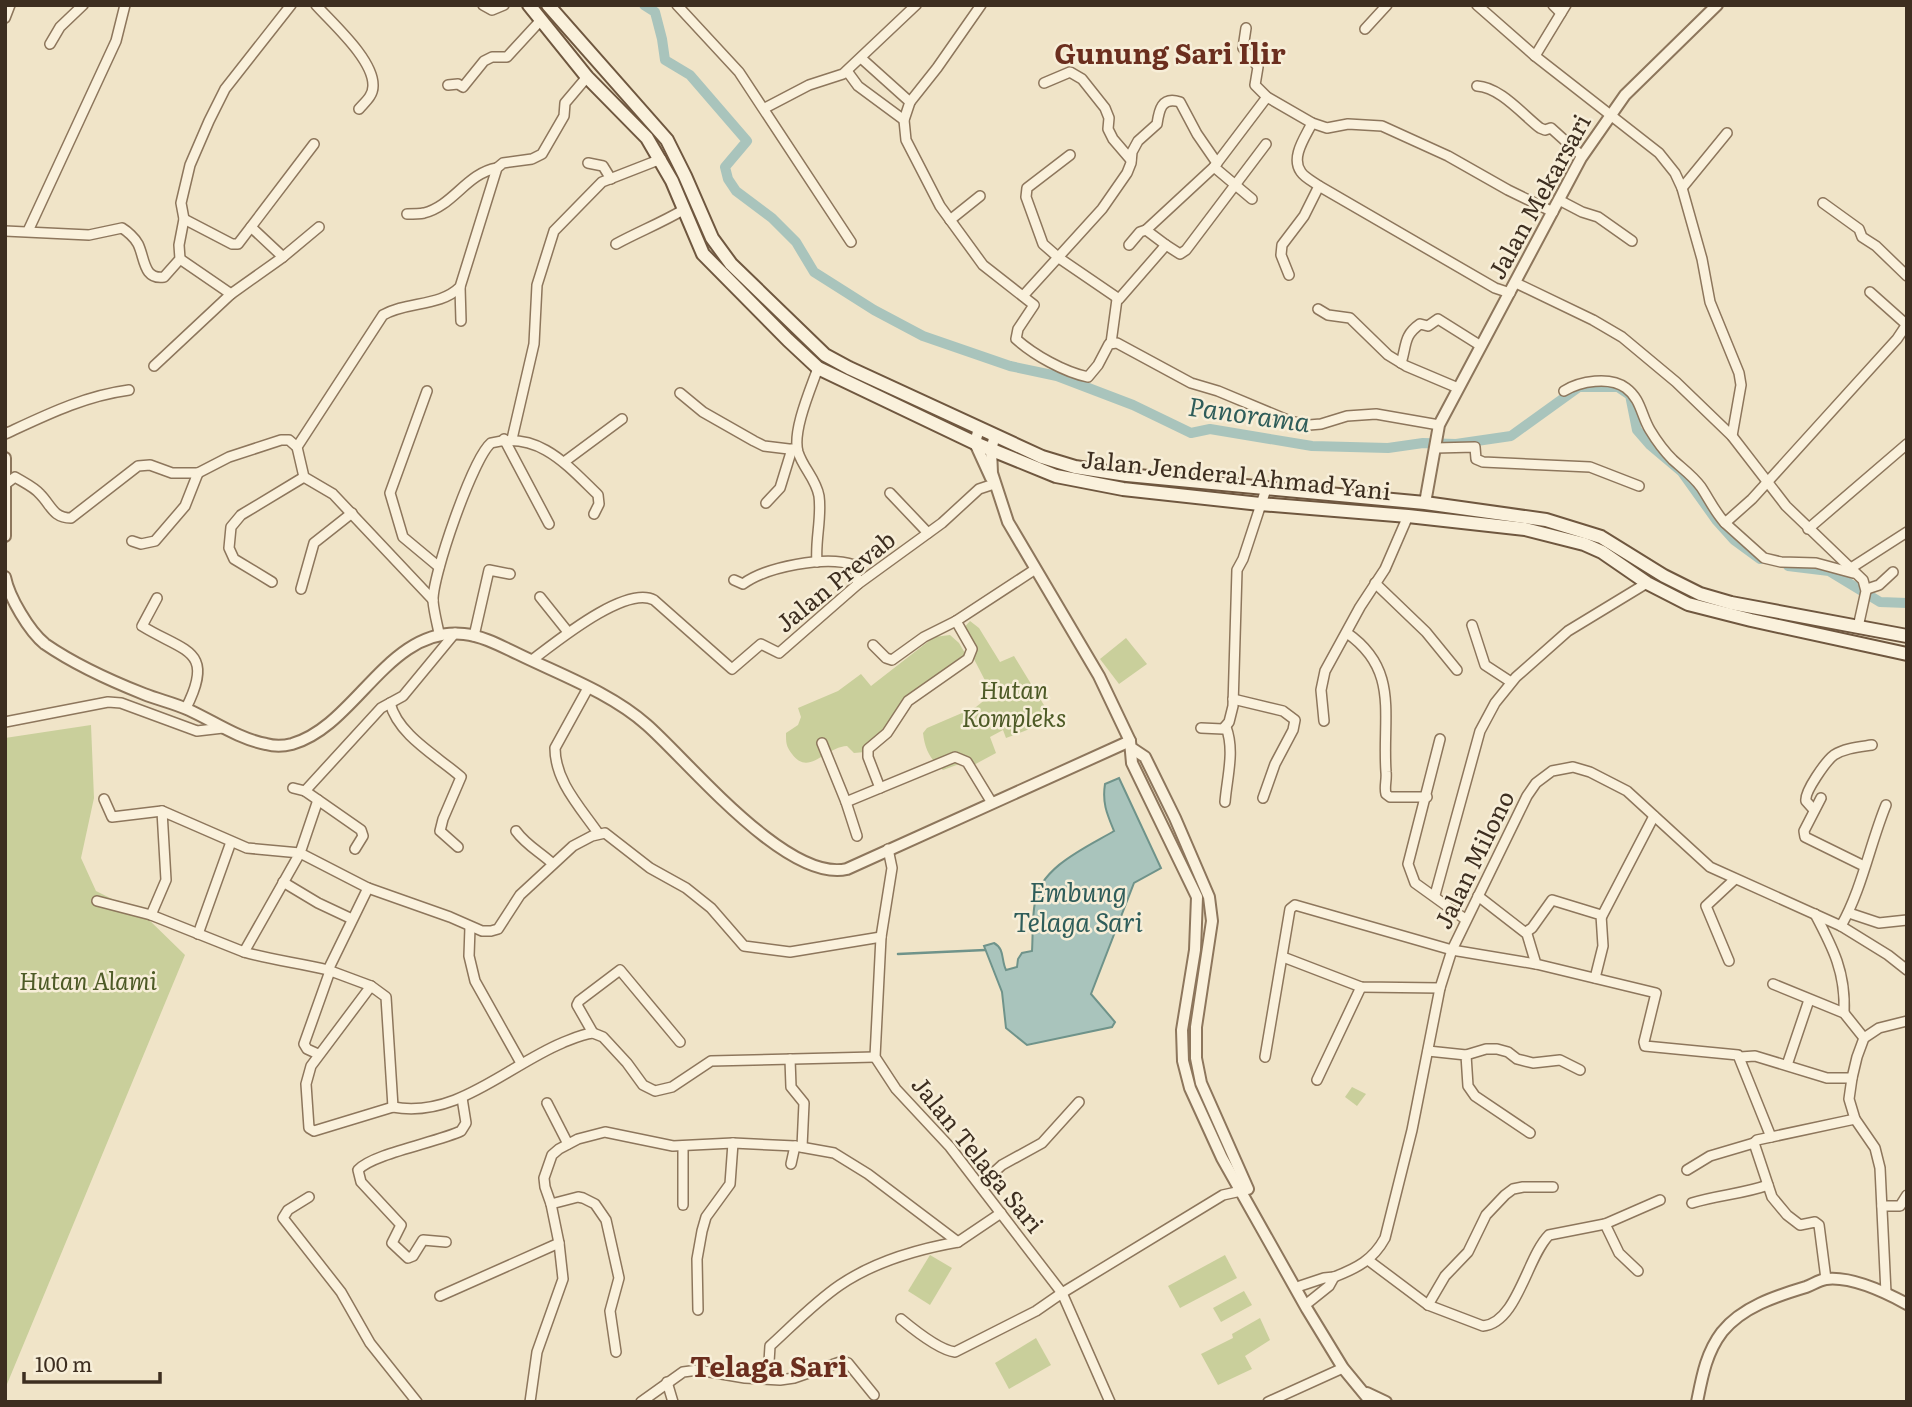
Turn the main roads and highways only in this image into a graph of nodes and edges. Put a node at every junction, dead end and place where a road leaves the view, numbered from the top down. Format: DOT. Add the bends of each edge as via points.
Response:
graph roads {
  1 [pos="529,5"];
  2 [pos="550,7"];
  3 [pos="541,20"];
  4 [pos="1907,636"];
  5 [pos="1907,653"];
  1 -- 3 [label="main road, Jalan Jenderal Ahmad Yani"];
  2 -- 3 [label="main road"];
  2 -- 4 [label="main road, Jalan Jenderal Ahmad Yani" via="667,140 712,238 731,264 825,355 979,428 1075,467 1534,517 1601,537 1700,594"];
  3 -- 5 [label="main road, Jalan Jenderal Ahmad Yani" via="587,77 648,138 703,254 818,368 975,443 1056,476 1123,489 1525,529 1584,544 1647,583 1702,608"];
}
